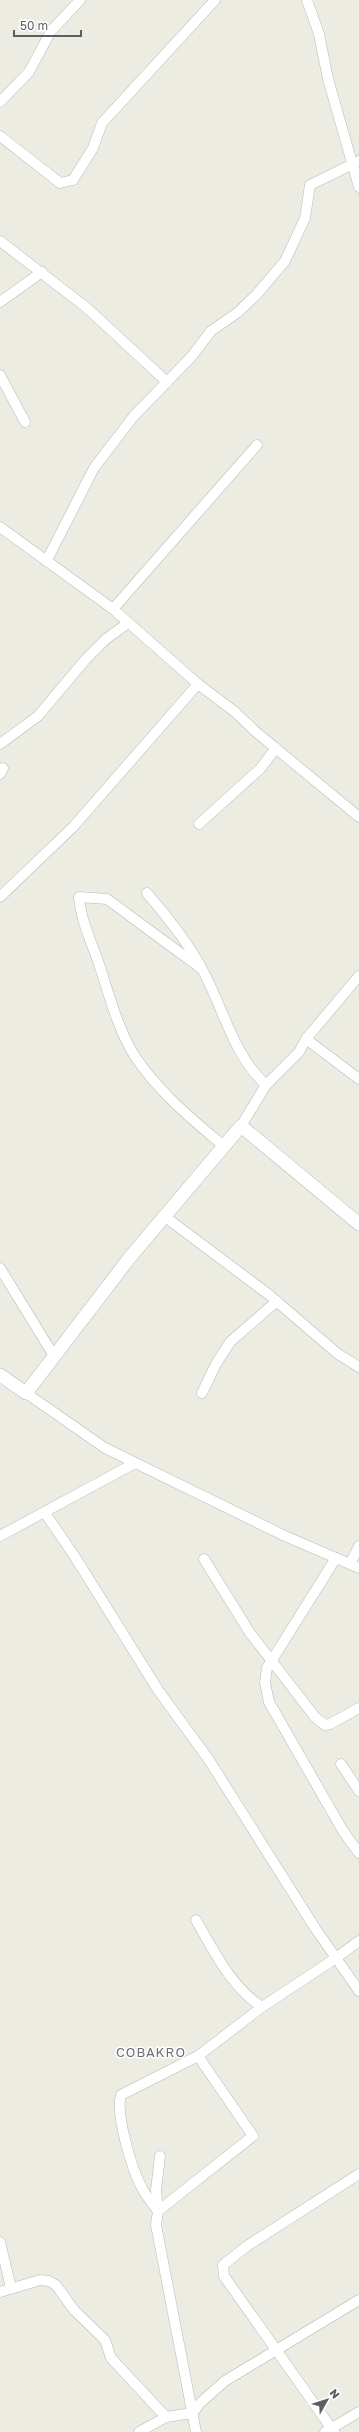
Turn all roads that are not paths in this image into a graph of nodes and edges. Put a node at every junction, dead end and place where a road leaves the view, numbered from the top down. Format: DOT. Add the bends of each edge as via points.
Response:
graph roads {
  1 [pos="80,0"];
  2 [pos="215,0"];
  3 [pos="307,0"];
  4 [pos="0,102"];
  5 [pos="0,136"];
  6 [pos="356,162"];
  7 [pos="359,187"];
  8 [pos="0,241"];
  9 [pos="42,272"];
  10 [pos="0,302"];
  11 [pos="0,375"];
  12 [pos="167,382"];
  13 [pos="25,422"];
  14 [pos="256,445"];
  15 [pos="0,527"];
  16 [pos="47,560"];
  17 [pos="113,609"];
  18 [pos="128,623"];
  19 [pos="198,684"];
  20 [pos="0,744"];
  21 [pos="276,748"];
  22 [pos="357,811"];
  23 [pos="199,824"];
  24 [pos="147,893"];
  25 [pos="0,897"];
  26 [pos="202,969"];
  27 [pos="359,976"];
  28 [pos="306,1039"];
  29 [pos="359,1079"];
  30 [pos="266,1085"];
  31 [pos="241,1126"];
  32 [pos="224,1146"];
  33 [pos="164,1216"];
  34 [pos="359,1224"];
  35 [pos="0,1268"];
  36 [pos="277,1301"];
  37 [pos="54,1356"];
  38 [pos="359,1367"];
  39 [pos="0,1375"];
  40 [pos="26,1393"];
  41 [pos="202,1393"];
  42 [pos="135,1463"];
  43 [pos="45,1513"];
  44 [pos="0,1536"];
  45 [pos="359,1546"];
  46 [pos="204,1558"];
  47 [pos="336,1558"];
  48 [pos="355,1566"];
  49 [pos="272,1659"];
  50 [pos="359,1708"];
  51 [pos="341,1764"];
  52 [pos="359,1791"];
  53 [pos="359,1853"];
  54 [pos="196,1920"];
  55 [pos="359,1941"];
  56 [pos="336,1958"];
  57 [pos="359,1991"];
  58 [pos="262,2007"];
  59 [pos="198,2056"];
  60 [pos="160,2156"];
  61 [pos="359,2174"];
  62 [pos="158,2211"];
  63 [pos="0,2242"];
  64 [pos="11,2288"];
  65 [pos="0,2292"];
  66 [pos="359,2300"];
  67 [pos="275,2350"];
  68 [pos="359,2412"];
  69 [pos="193,2413"];
  70 [pos="166,2416"];
  71 [pos="330,2430"];
  72 [pos="139,2432"];
  73 [pos="196,2432"];
  1 -- 4 [label="street" via="51,31 29,72"];
  2 -- 5 [label="street" via="102,123 93,148 73,180 60,183"];
  3 -- 6 [label="street" via="319,34 328,79"];
  6 -- 7 [label="street"];
  6 -- 12 [label="street" via="310,185 304,218 285,260 257,294 237,313 211,331"];
  8 -- 9 [label="street"];
  9 -- 10 [label="street"];
  9 -- 12 [label="street" via="87,308"];
  11 -- 13 [label="street"];
  12 -- 16 [label="street" via="133,417 94,468"];
  14 -- 17 [label="street"];
  15 -- 16 [label="street"];
  16 -- 17 [label="street"];
  17 -- 18 [label="street"];
  18 -- 19 [label="street"];
  18 -- 20 [label="street" via="106,639 86,659 38,716"];
  19 -- 21 [label="street"];
  19 -- 25 [label="street" via="73,827"];
  21 -- 22 [label="street"];
  21 -- 23 [label="street" via="260,769"];
  24 -- 26 [label="street" via="173,924"];
  26 -- 30 [label="street" via="251,1070"];
  26 -- 32 [label="street" via="107,899 78,897 83,925 92,943 119,1024 133,1054 148,1074"];
  27 -- 28 [label="street"];
  28 -- 29 [label="street"];
  28 -- 30 [label="street" via="298,1052"];
  30 -- 31 [label="street"];
  31 -- 32 [label="street"];
  31 -- 34 [label="street"];
  32 -- 33 [label="street"];
  33 -- 36 [label="street"];
  33 -- 37 [label="street" via="108,1284"];
  35 -- 37 [label="street"];
  36 -- 38 [label="street" via="320,1341"];
  36 -- 41 [label="street" via="230,1342"];
  37 -- 40 [label="street"];
  39 -- 40 [label="street"];
  40 -- 42 [label="street" via="105,1448"];
  42 -- 43 [label="street"];
  42 -- 47 [label="street"];
  43 -- 44 [label="street"];
  43 -- 56 [label="street" via="158,1690 209,1760"];
  45 -- 48 [label="street"];
  46 -- 49 [label="street" via="250,1633"];
  47 -- 48 [label="street"];
  47 -- 49 [label="street"];
  49 -- 50 [label="street" via="296,1695 325,1725"];
  49 -- 53 [label="street" via="267,1668 265,1683 268,1702 343,1831"];
  51 -- 52 [label="street"];
  54 -- 58 [label="street" via="236,1985 249,1999"];
  55 -- 56 [label="street"];
  56 -- 57 [label="street"];
  56 -- 58 [label="street"];
  58 -- 59 [label="street"];
  59 -- 62 [label="street" via="121,2095 119,2102 125,2140 142,2188"];
  59 -- 62 [label="street" via="253,2136"];
  60 -- 62 [label="street" via="156,2190"];
  61 -- 67 [label="street" via="247,2246 223,2265 224,2276"];
  62 -- 69 [label="street" via="156,2225"];
  63 -- 64 [label="street"];
  64 -- 65 [label="street"];
  64 -- 70 [label="street" via="40,2280 56,2285 74,2310 104,2340 111,2358"];
  66 -- 67 [label="street"];
  67 -- 69 [label="street" via="225,2380"];
  67 -- 71 [label="street"];
  68 -- 71 [label="street"];
  69 -- 70 [label="street"];
  69 -- 73 [label="street"];
  70 -- 72 [label="street"];
}
